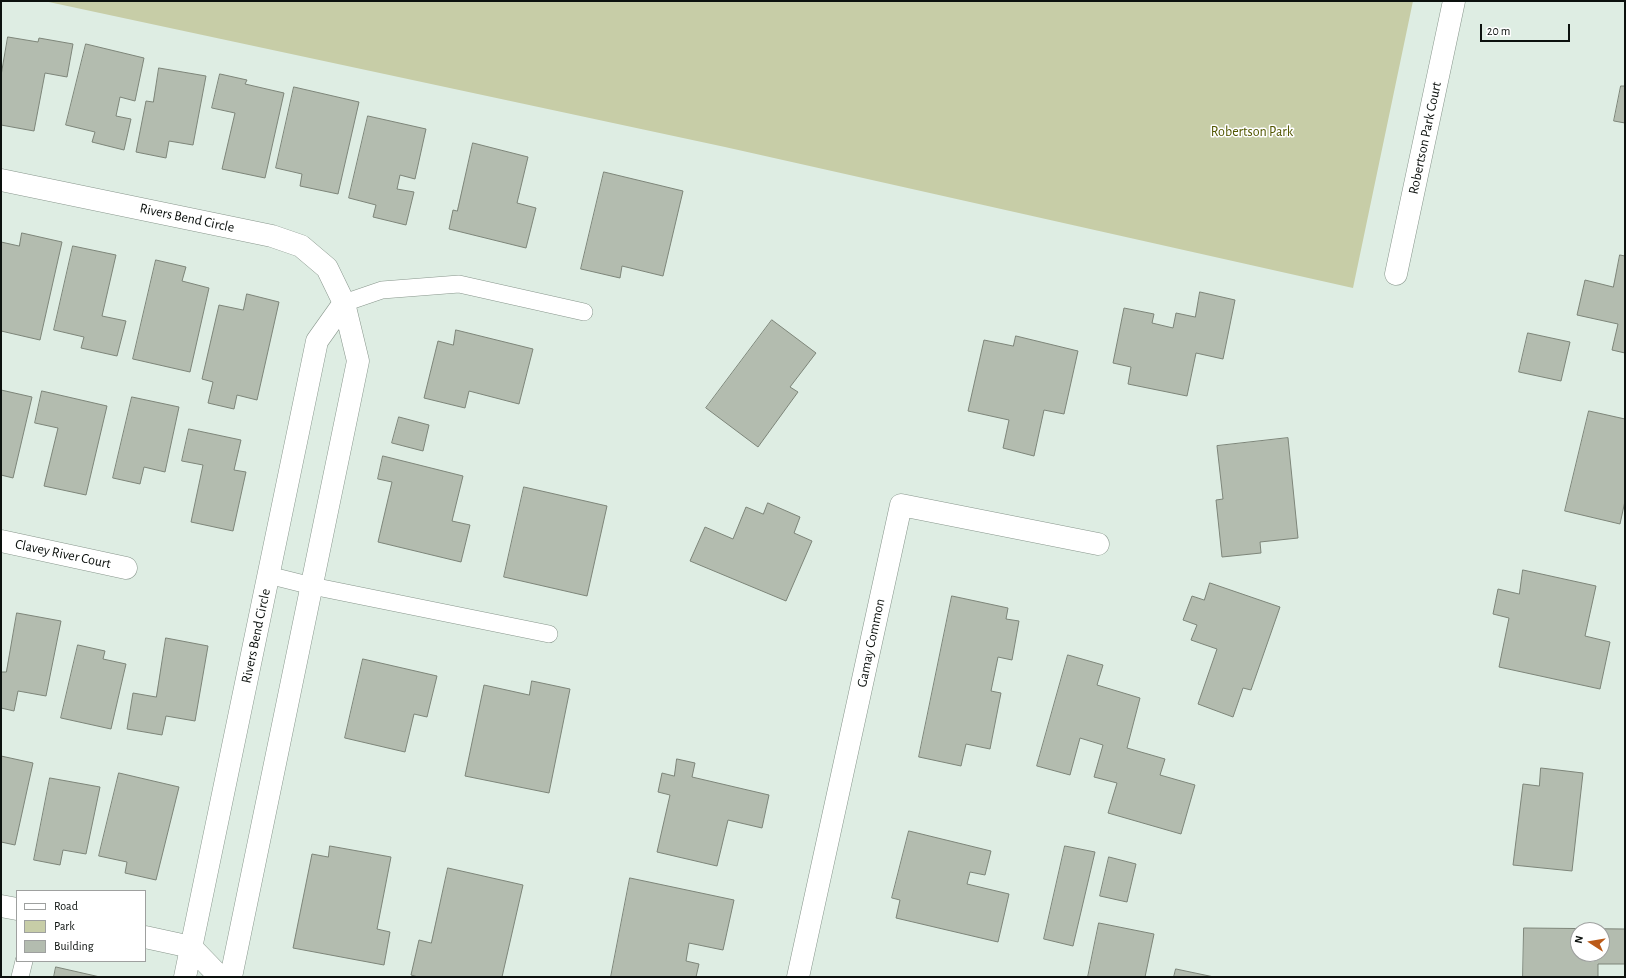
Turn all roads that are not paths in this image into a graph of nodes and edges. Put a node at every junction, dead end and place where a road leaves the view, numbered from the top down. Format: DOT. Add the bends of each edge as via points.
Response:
graph roads {
  1 [pos="1454,1"];
  2 [pos="1,180"];
  3 [pos="1396,274"];
  4 [pos="344,303"];
  5 [pos="584,312"];
  6 [pos="1,541"];
  7 [pos="1098,544"];
  8 [pos="126,568"];
  9 [pos="268,575"];
  10 [pos="312,586"];
  11 [pos="548,634"];
  12 [pos="1,906"];
  13 [pos="16,909"];
  14 [pos="146,937"];
  15 [pos="191,947"];
  16 [pos="24,962"];
  17 [pos="20,977"];
  18 [pos="185,977"];
  19 [pos="220,977"];
  20 [pos="231,977"];
  21 [pos="798,977"];
  1 -- 3 [label="street, Robertson Park Court"];
  2 -- 4 [label="street, Rivers Bend Circle" via="272,236 301,246 327,268"];
  4 -- 5 [label="lane" via="382,290 459,284"];
  4 -- 9 [label="street, Rivers Bend Circle" via="317,341"];
  4 -- 10 [label="street, Rivers Bend Circle" via="358,360"];
  6 -- 8 [label="street, Clavey River Court"];
  7 -- 21 [label="street, Gamay Common" via="901,505"];
  9 -- 10 [label="lane"];
  9 -- 15 [label="street, Rivers Bend Circle"];
  10 -- 11 [label="lane"];
  10 -- 20 [label="street, Rivers Bend Circle"];
  12 -- 13 [label="street"];
  14 -- 15 [label="street"];
  15 -- 18 [label="street, Rivers Bend Circle"];
  15 -- 19 [label="street"];
  16 -- 17 [label="lane"];
}
